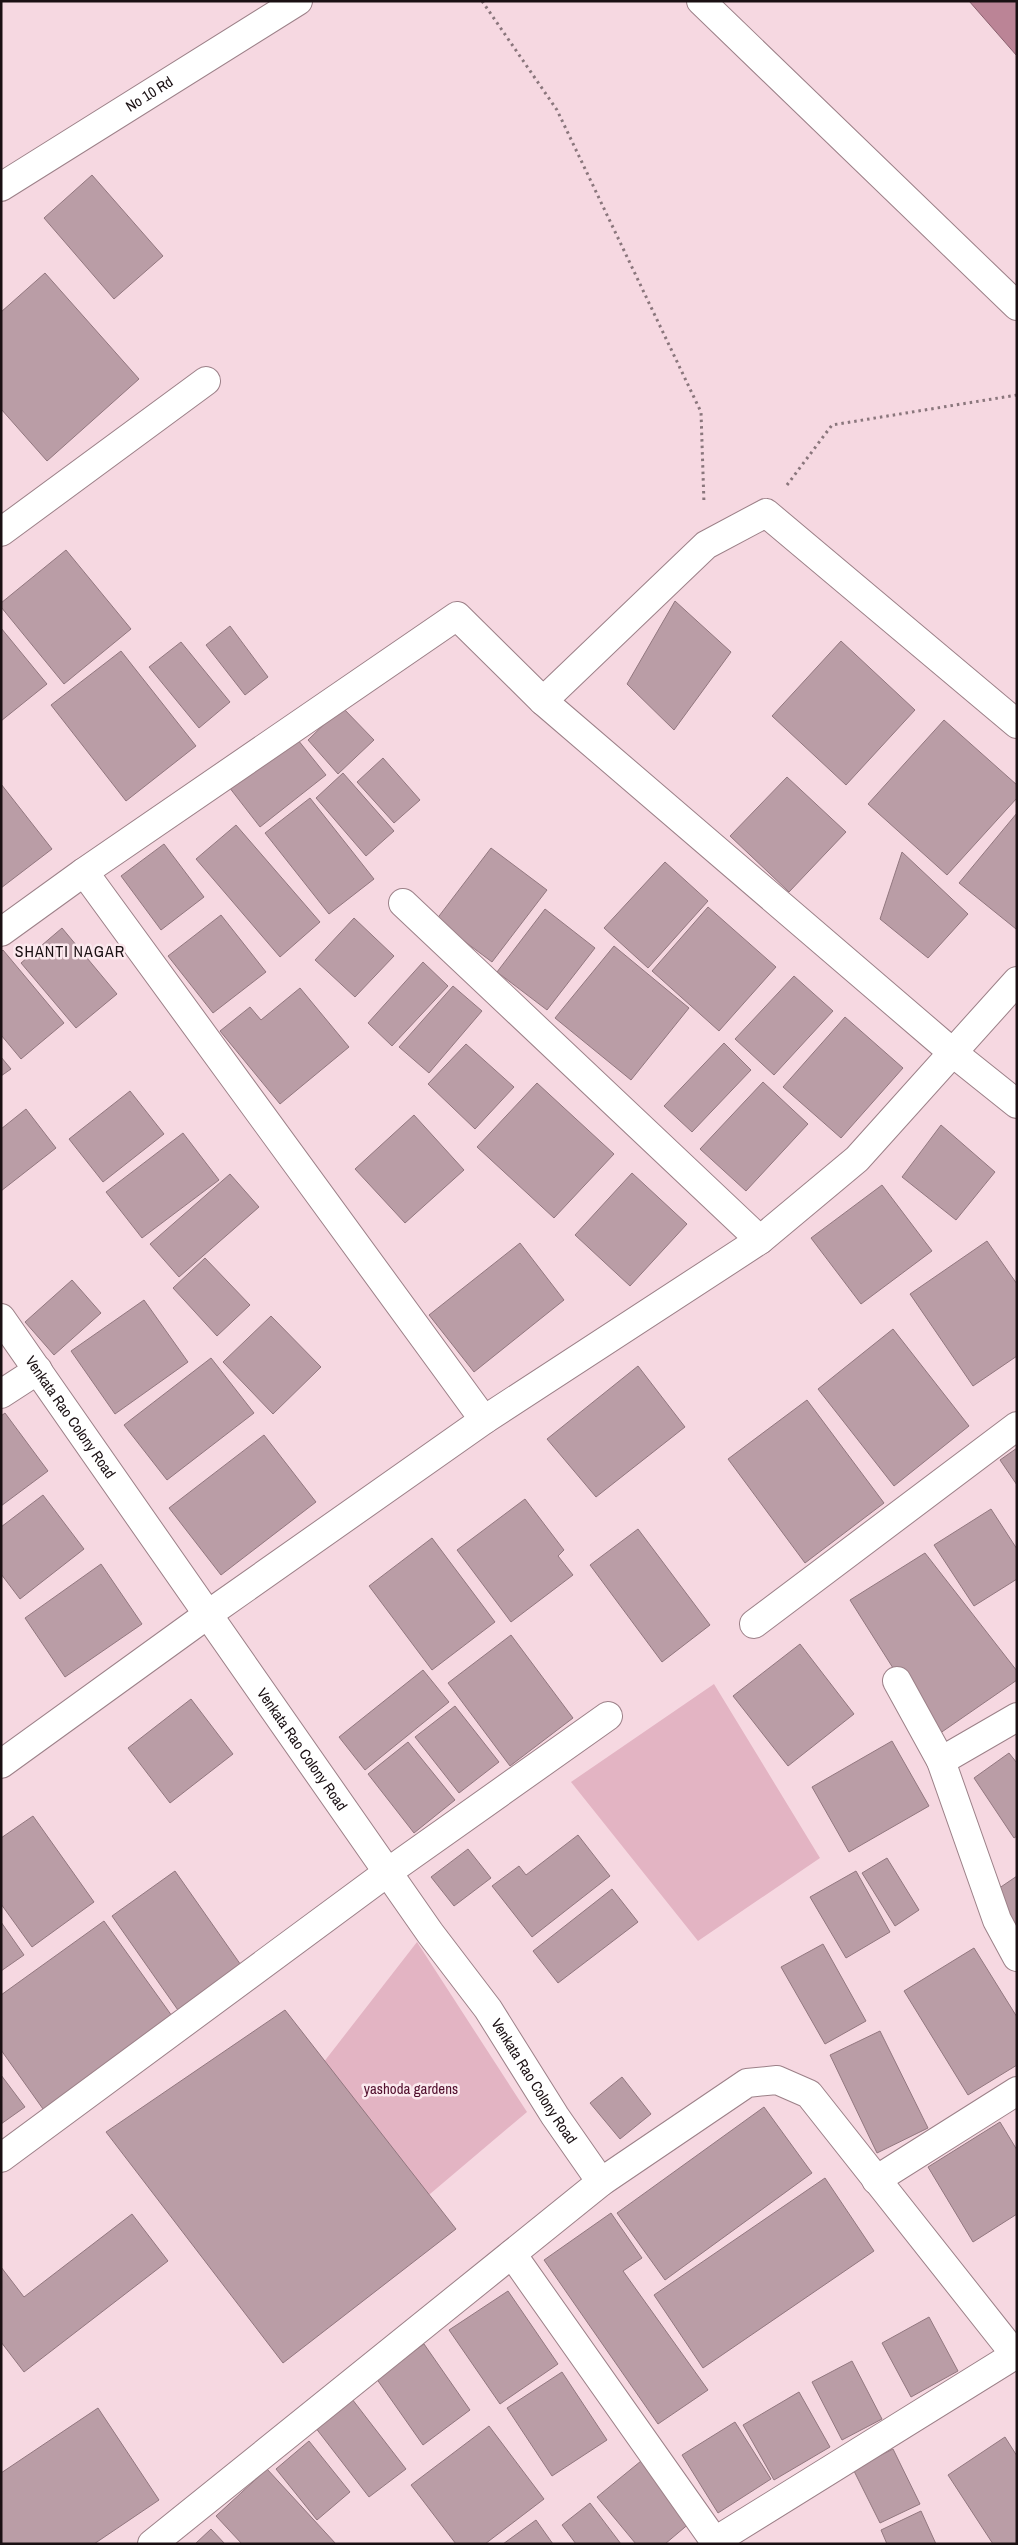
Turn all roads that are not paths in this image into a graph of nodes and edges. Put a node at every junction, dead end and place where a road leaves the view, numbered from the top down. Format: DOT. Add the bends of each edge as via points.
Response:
graph roads {
  1 [pos="298,1"];
  2 [pos="700,1"];
  3 [pos="1,187"];
  4 [pos="1017,306"];
  5 [pos="206,381"];
  6 [pos="1,532"];
  7 [pos="543,701"];
  8 [pos="1017,724"];
  9 [pos="84,872"];
  10 [pos="403,903"];
  11 [pos="1,932"];
  12 [pos="1017,981"];
  13 [pos="952,1052"];
  14 [pos="1017,1104"];
  15 [pos="760,1240"];
  16 [pos="1,1318"];
  17 [pos="38,1370"];
  18 [pos="1,1394"];
  19 [pos="484,1420"];
  20 [pos="1017,1426"];
  21 [pos="207,1615"];
  22 [pos="754,1624"];
  23 [pos="896,1682"];
  24 [pos="608,1716"];
  25 [pos="1017,1717"];
  26 [pos="940,1761"];
  27 [pos="1,1764"];
  28 [pos="388,1872"];
  29 [pos="1017,1956"];
  30 [pos="1017,2091"];
  31 [pos="1,2158"];
  32 [pos="876,2180"];
  33 [pos="601,2182"];
  34 [pos="512,2254"];
  35 [pos="1016,2356"];
  36 [pos="152,2544"];
  1 -- 3 [label="street, No 10 Rd"];
  2 -- 4 [label="street"];
  5 -- 6 [label="street"];
  7 -- 8 [label="street" via="706,545 766,513"];
  7 -- 9 [label="street" via="457,616"];
  7 -- 13 [label="street"];
  9 -- 11 [label="street"];
  9 -- 19 [label="street"];
  10 -- 15 [label="street"];
  12 -- 13 [label="street"];
  13 -- 14 [label="street"];
  13 -- 15 [label="street" via="857,1159"];
  15 -- 19 [label="street"];
  16 -- 17 [label="street, Venkata Rao Colony Road"];
  17 -- 18 [label="street"];
  17 -- 21 [label="street, Venkata Rao Colony Road"];
  19 -- 21 [label="street"];
  20 -- 22 [label="street"];
  21 -- 27 [label="street"];
  21 -- 28 [label="street, Venkata Rao Colony Road"];
  23 -- 26 [label="street"];
  24 -- 28 [label="street"];
  25 -- 26 [label="street"];
  26 -- 29 [label="street" via="997,1920"];
  28 -- 31 [label="street"];
  28 -- 33 [label="street, Venkata Rao Colony Road" via="430,1934 488,2009 554,2116"];
  30 -- 32 [label="street"];
  32 -- 33 [label="street" via="809,2094 777,2080 747,2083"];
  32 -- 35 [label="street"];
  33 -- 34 [label="street"];
  34 -- 35 [label="street" via="714,2538 725,2535"];
  34 -- 36 [label="street"];
}
